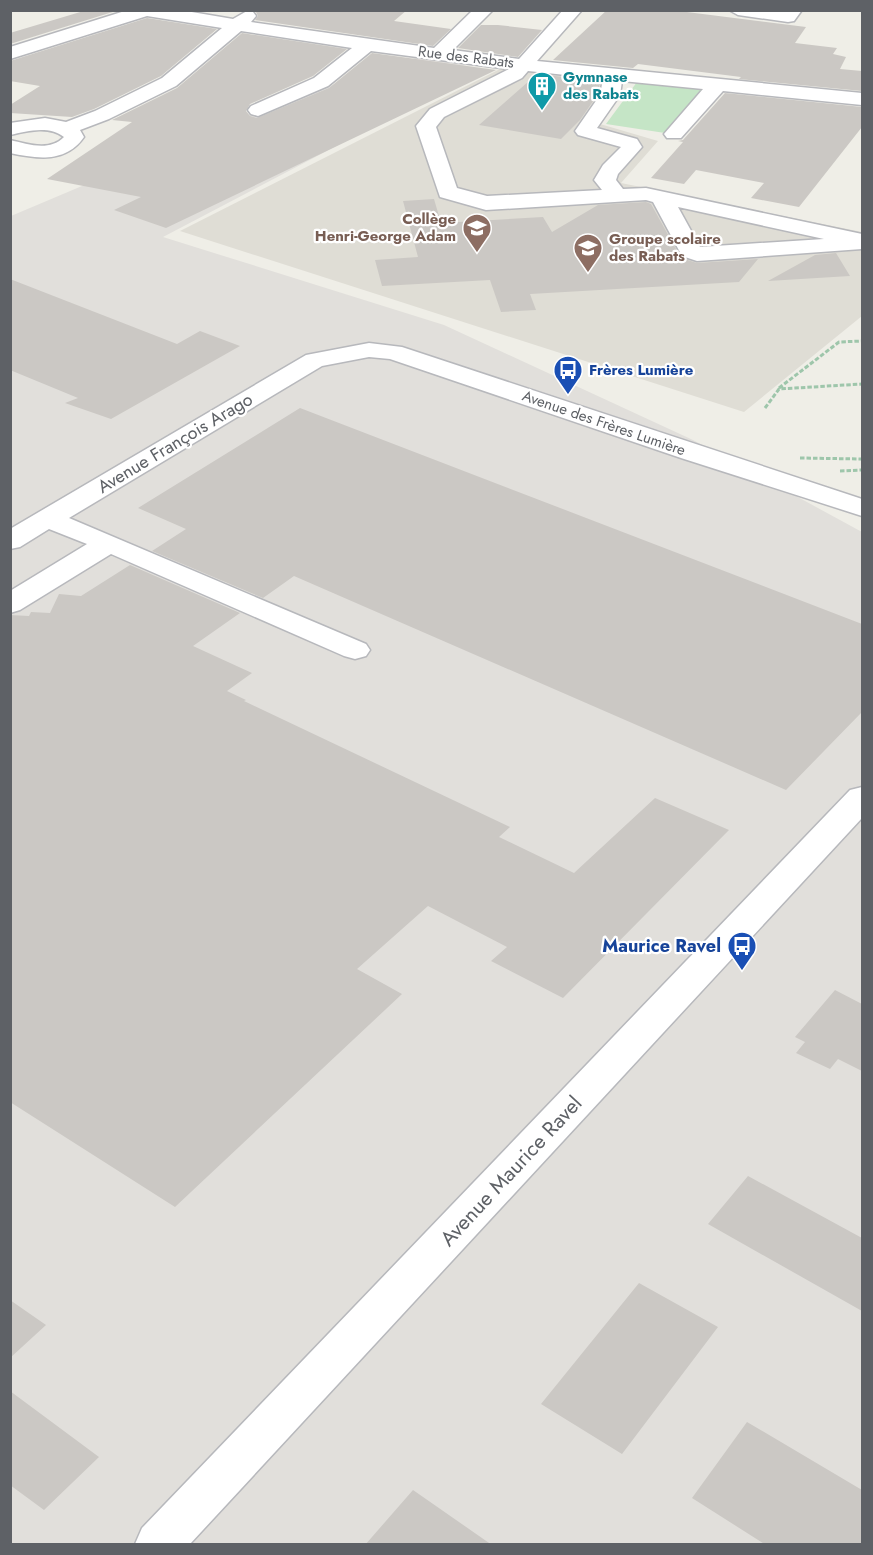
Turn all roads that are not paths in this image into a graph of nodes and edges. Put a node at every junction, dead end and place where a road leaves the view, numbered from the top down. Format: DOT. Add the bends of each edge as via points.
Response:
graph roads {
  1 [pos="254,10"];
  2 [pos="484,10"];
  3 [pos="573,10"];
  4 [pos="738,10"];
  5 [pos="794,10"];
  6 [pos="144,11"];
  7 [pos="236,24"];
  8 [pos="367,45"];
  9 [pos="10,54"];
  10 [pos="439,54"];
  11 [pos="524,65"];
  12 [pos="613,75"];
  13 [pos="718,84"];
  14 [pos="862,99"];
  15 [pos="258,110"];
  16 [pos="10,129"];
  17 [pos="67,129"];
  18 [pos="674,134"];
  19 [pos="10,146"];
  20 [pos="617,195"];
  21 [pos="662,198"];
  22 [pos="344,354"];
  23 [pos="862,508"];
  24 [pos="48,519"];
  25 [pos="10,541"];
  26 [pos="109,543"];
  27 [pos="10,604"];
  28 [pos="355,650"];
  29 [pos="862,798"];
  30 [pos="159,1545"];
  1 -- 7 [label="street"];
  2 -- 10 [label="street"];
  3 -- 11 [label="street"];
  4 -- 5 [label="street" via="788,17"];
  6 -- 7 [label="street, Rue des Rabats"];
  6 -- 9 [label="street"];
  7 -- 8 [label="street, Rue des Rabats"];
  7 -- 17 [label="street" via="169,82"];
  8 -- 10 [label="street, Rue des Rabats"];
  8 -- 15 [label="street" via="321,82"];
  10 -- 11 [label="street, Rue des Rabats"];
  11 -- 12 [label="street, Rue des Rabats"];
  11 -- 20 [label="street" via="516,74 437,113 426,126 448,192 486,203"];
  12 -- 13 [label="street, Rue des Rabats"];
  12 -- 20 [label="street" via="610,95 585,131 630,143 632,147 626,156 609,166 605,180"];
  13 -- 14 [label="street, Rue des Rabats"];
  13 -- 18 [label="street"];
  16 -- 17 [label="street" via="43,124"];
  17 -- 19 [label="street" via="74,137 57,150 44,153"];
  20 -- 21 [label="street"];
  21 -- 21 [label="street" via="854,239 855,244 697,254 690,251"];
  22 -- 23 [label="street, Avenue des Frères Lumière" via="393,352"];
  22 -- 24 [label="street, Avenue François Arago" via="315,360"];
  24 -- 25 [label="street, Avenue François Arago"];
  24 -- 26 [label="street"];
  26 -- 27 [label="street"];
  26 -- 28 [label="street"];
  29 -- 30 [label="street, Avenue Maurice Ravel"];
}
